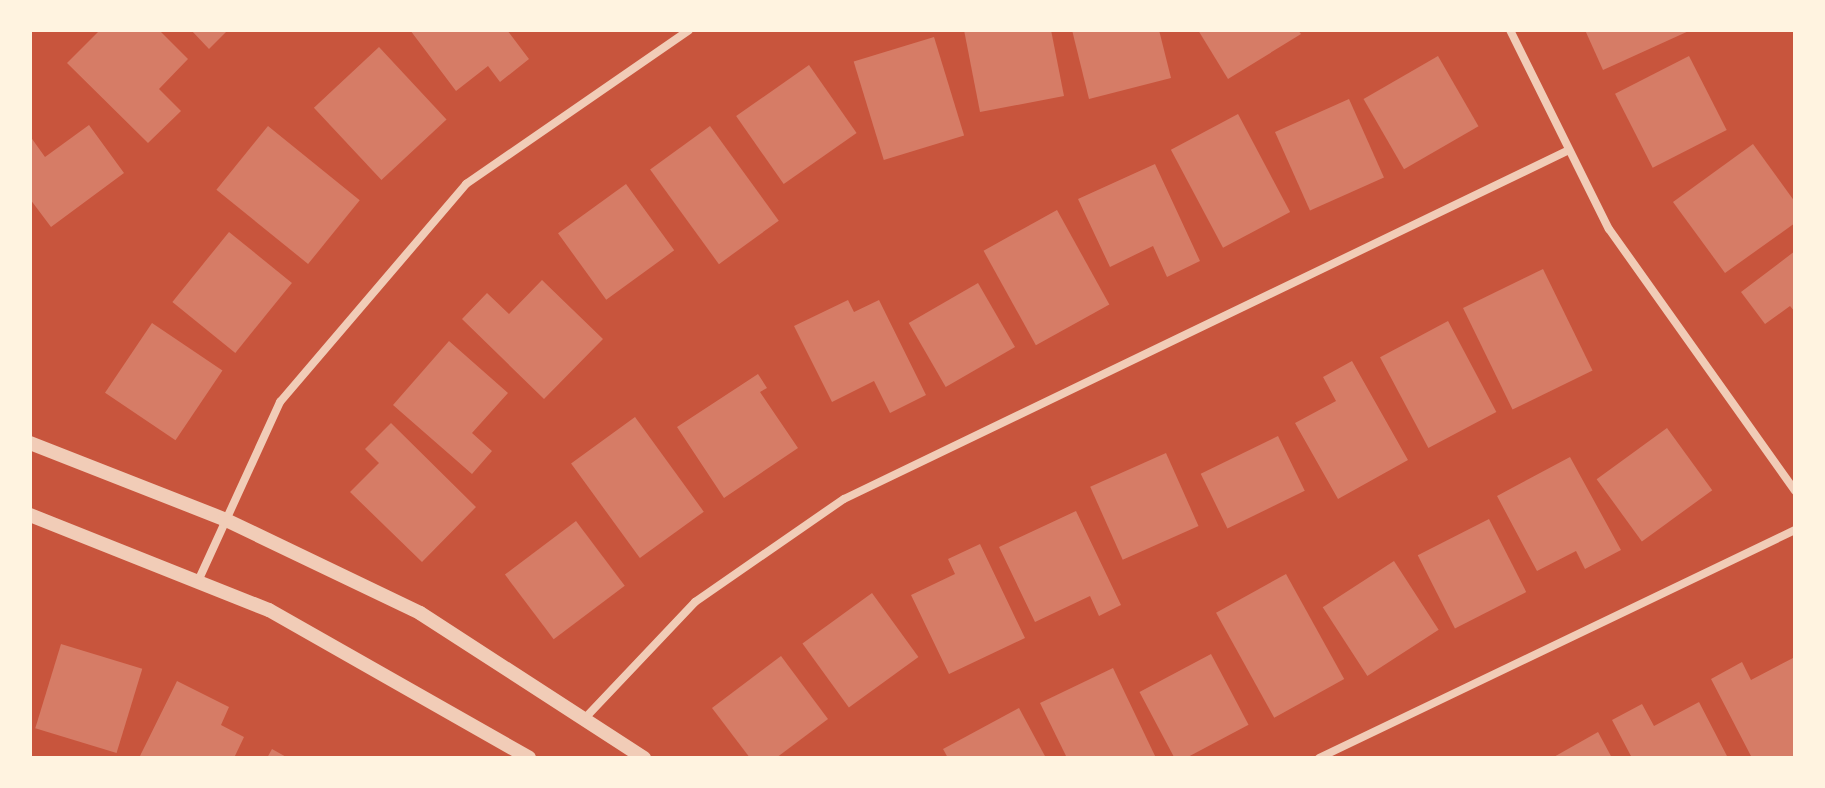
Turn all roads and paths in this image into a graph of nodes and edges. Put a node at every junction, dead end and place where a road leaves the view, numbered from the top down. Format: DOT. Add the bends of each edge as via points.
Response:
graph roads {
  1 [pos="689,30"];
  2 [pos="1510,30"];
  3 [pos="1567,151"];
  4 [pos="30,443"];
  5 [pos="1795,491"];
  6 [pos="30,515"];
  7 [pos="224,519"];
  8 [pos="1795,530"];
  9 [pos="199,579"];
  10 [pos="587,716"];
  11 [pos="529,758"];
  12 [pos="644,758"];
  13 [pos="1319,758"];
  1 -- 7 [label="street" via="466,184 280,402"];
  2 -- 3 [label="street"];
  3 -- 5 [label="street" via="1609,229"];
  3 -- 10 [label="street" via="844,499 695,602"];
  4 -- 7 [label="street"];
  6 -- 9 [label="street"];
  7 -- 9 [label="street"];
  7 -- 10 [label="street" via="420,613"];
  8 -- 13 [label="street"];
  9 -- 11 [label="street" via="447,705"];
  10 -- 12 [label="street"];
}
